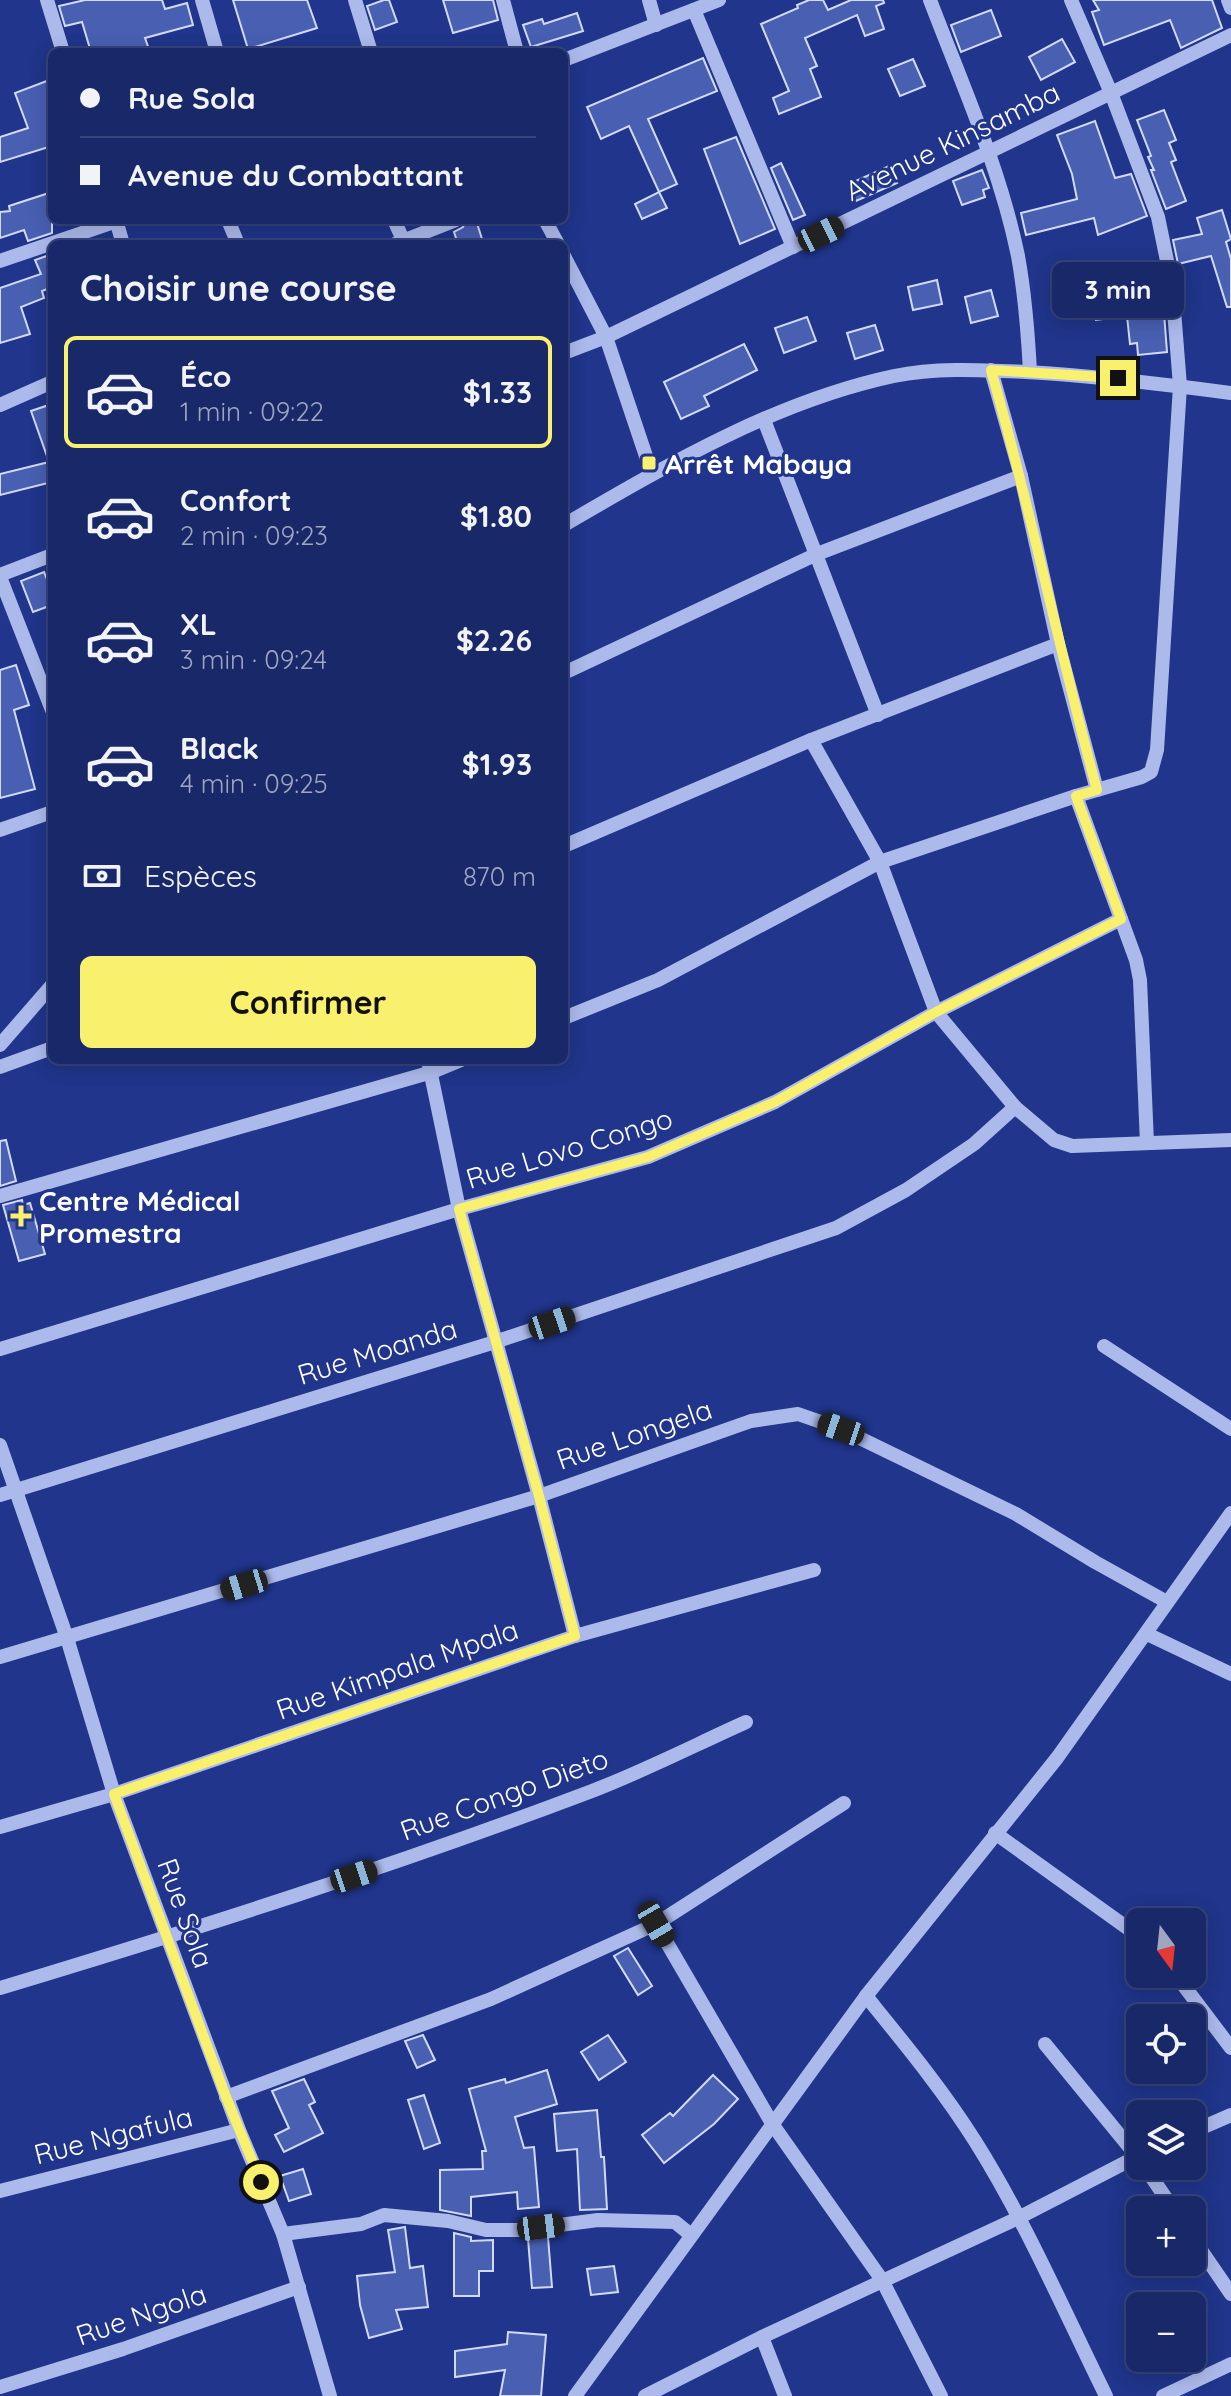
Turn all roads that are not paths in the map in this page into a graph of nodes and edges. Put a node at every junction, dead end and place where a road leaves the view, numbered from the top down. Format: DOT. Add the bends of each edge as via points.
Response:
graph roads {
  1 [pos="47,0"];
  2 [pos="202,0"];
  3 [pos="355,0"];
  4 [pos="503,0"];
  5 [pos="649,0"];
  6 [pos="719,0"];
  7 [pos="930,0"];
  8 [pos="1071,0"];
  9 [pos="1228,0"];
  10 [pos="1231,8"];
  11 [pos="694,10"];
  12 [pos="656,25"];
  13 [pos="1231,35"];
  14 [pos="62,48"];
  15 [pos="216,48"];
  16 [pos="370,48"];
  17 [pos="516,48"];
  18 [pos="568,58"];
  19 [pos="1111,93"];
  20 [pos="988,152"];
  21 [pos="106,224"];
  22 [pos="446,224"];
  23 [pos="60,240"];
  24 [pos="408,240"];
  25 [pos="48,244"];
  26 [pos="793,247"];
  27 [pos="0,261"];
  28 [pos="568,264"];
  29 [pos="606,337"];
  30 [pos="568,351"];
  31 [pos="991,370"];
  32 [pos="1030,372"];
  33 [pos="48,384"];
  34 [pos="1180,386"];
  35 [pos="1231,393"];
  36 [pos="0,405"];
  37 [pos="764,420"];
  38 [pos="652,474"];
  39 [pos="1021,476"];
  40 [pos="568,523"];
  41 [pos="817,554"];
  42 [pos="48,557"];
  43 [pos="0,576"];
  44 [pos="1058,644"];
  45 [pos="568,671"];
  46 [pos="48,700"];
  47 [pos="878,715"];
  48 [pos="811,740"];
  49 [pos="1097,790"];
  50 [pos="1076,796"];
  51 [pos="48,813"];
  52 [pos="0,830"];
  53 [pos="568,844"];
  54 [pos="880,862"];
  55 [pos="1121,919"];
  56 [pos="48,990"];
  57 [pos="936,1012"];
  58 [pos="568,1016"];
  59 [pos="0,1045"];
  60 [pos="48,1049"];
  61 [pos="430,1066"];
  62 [pos="0,1067"];
  63 [pos="1015,1107"];
  64 [pos="1231,1140"];
  65 [pos="1147,1143"];
  66 [pos="0,1196"];
  67 [pos="459,1209"];
  68 [pos="495,1342"];
  69 [pos="1104,1346"];
  70 [pos="0,1349"];
  71 [pos="1231,1429"];
  72 [pos="0,1445"];
  73 [pos="16,1490"];
  74 [pos="0,1495"];
  75 [pos="539,1496"];
  76 [pos="1231,1513"];
  77 [pos="814,1570"];
  78 [pos="1167,1602"];
  79 [pos="1147,1634"];
  80 [pos="575,1636"];
  81 [pos="67,1638"];
  82 [pos="0,1657"];
  83 [pos="1231,1674"];
  84 [pos="746,1722"];
  85 [pos="114,1794"];
  86 [pos="844,1803"];
  87 [pos="0,1827"];
  88 [pos="995,1833"];
  89 [pos="656,1924"];
  90 [pos="1126,1927"];
  91 [pos="167,1938"];
  92 [pos="0,1988"];
  93 [pos="1186,1988"];
  94 [pos="866,1996"];
  95 [pos="1045,2044"];
  96 [pos="1231,2048"];
  97 [pos="226,2097"];
  98 [pos="1231,2115"];
  99 [pos="773,2125"];
  100 [pos="1206,2126"];
  101 [pos="239,2130"];
  102 [pos="1126,2142"];
  103 [pos="1126,2166"];
  104 [pos="0,2191"];
  105 [pos="1018,2218"];
  106 [pos="283,2234"];
  107 [pos="691,2235"];
  108 [pos="1206,2257"];
  109 [pos="882,2280"];
  110 [pos="299,2287"];
  111 [pos="1231,2294"];
  112 [pos="762,2337"];
  113 [pos="1231,2364"];
  114 [pos="0,2387"];
  115 [pos="330,2396"];
  116 [pos="575,2396"];
  117 [pos="645,2396"];
  118 [pos="785,2396"];
  119 [pos="941,2396"];
  120 [pos="1106,2396"];
  121 [pos="1163,2396"];
  1 -- 14 [label="street"];
  2 -- 15 [label="street"];
  3 -- 16 [label="street"];
  4 -- 17 [label="street"];
  5 -- 12 [label="street"];
  6 -- 11 [label="street"];
  7 -- 20 [label="street"];
  8 -- 19 [label="street"];
  9 -- 10 [label="street"];
  11 -- 12 [label="street"];
  11 -- 26 [label="street"];
  12 -- 18 [label="street"];
  13 -- 19 [label="street, Avenue Kinsamba"];
  19 -- 20 [label="street, Avenue Kinsamba"];
  19 -- 34 [label="street" via="1158,217 1172,285"];
  20 -- 26 [label="street, Avenue Kinsamba"];
  20 -- 32 [label="street" via="1017,254"];
  21 -- 23 [label="street"];
  22 -- 24 [label="street"];
  25 -- 27 [label="street"];
  26 -- 29 [label="street, Avenue Kinsamba"];
  28 -- 29 [label="street"];
  29 -- 30 [label="street, Avenue Kinsamba"];
  29 -- 38 [label="street"];
  31 -- 32 [label="street"];
  31 -- 37 [label="street" via="896,376 839,390"];
  31 -- 39 [label="street"];
  32 -- 34 [label="street"];
  33 -- 36 [label="street"];
  34 -- 35 [label="street"];
  34 -- 49 [label="street" via="1155,762 1142,777"];
  37 -- 38 [label="street"];
  37 -- 41 [label="street"];
  38 -- 40 [label="street"];
  39 -- 41 [label="street"];
  39 -- 44 [label="street"];
  41 -- 45 [label="street"];
  41 -- 47 [label="street"];
  42 -- 43 [label="street"];
  43 -- 46 [label="street"];
  44 -- 47 [label="street"];
  44 -- 49 [label="street"];
  47 -- 48 [label="street"];
  48 -- 53 [label="street"];
  48 -- 54 [label="street"];
  49 -- 50 [label="street"];
  50 -- 54 [label="street"];
  50 -- 55 [label="street"];
  51 -- 52 [label="street"];
  54 -- 57 [label="street"];
  54 -- 58 [label="street" via="658,980"];
  55 -- 57 [label="street, Rue Lovo Congo"];
  55 -- 65 [label="street" via="1140,980"];
  56 -- 59 [label="street"];
  57 -- 63 [label="street"];
  57 -- 67 [label="street, Rue Lovo Congo" via="775,1102 648,1157"];
  60 -- 62 [label="street"];
  61 -- 66 [label="street"];
  61 -- 67 [label="street"];
  63 -- 65 [label="street" via="1054,1140 1072,1146"];
  63 -- 68 [label="street, Rue Moanda" via="963,1152 836,1228"];
  64 -- 65 [label="street"];
  67 -- 68 [label="street"];
  67 -- 70 [label="street, Rue Lovo Congo"];
  68 -- 73 [label="street, Rue Moanda"];
  68 -- 75 [label="street"];
  69 -- 71 [label="street"];
  72 -- 73 [label="street, Rue Sola"];
  73 -- 74 [label="street, Rue Moanda"];
  73 -- 81 [label="street, Rue Sola"];
  75 -- 78 [label="street, Rue Longela" via="751,1421 798,1414 841,1429 1016,1514"];
  75 -- 80 [label="street"];
  75 -- 81 [label="street, Rue Longela"];
  76 -- 78 [label="street"];
  77 -- 80 [label="street, Rue Kimpala Mpala"];
  78 -- 79 [label="street"];
  79 -- 83 [label="street"];
  79 -- 88 [label="street"];
  80 -- 85 [label="street, Rue Kimpala Mpala"];
  81 -- 82 [label="street, Rue Longela"];
  81 -- 85 [label="street, Rue Sola"];
  84 -- 91 [label="street, Rue Congo Dieto" via="594,1790"];
  85 -- 87 [label="street, Rue Kimpala Mpala"];
  85 -- 91 [label="street, Rue Sola"];
  86 -- 89 [label="street"];
  88 -- 90 [label="street"];
  88 -- 94 [label="street"];
  89 -- 97 [label="street" via="491,1999"];
  89 -- 99 [label="street"];
  91 -- 92 [label="street, Rue Congo Dieto"];
  91 -- 97 [label="street, Rue Sola"];
  93 -- 96 [label="street"];
  94 -- 99 [label="street"];
  94 -- 105 [label="street" via="962,2121"];
  95 -- 102 [label="street"];
  97 -- 101 [label="street, Rue Sola"];
  98 -- 100 [label="street"];
  99 -- 107 [label="street"];
  99 -- 109 [label="street"];
  101 -- 104 [label="street, Rue Ngafula"];
  101 -- 106 [label="street, Rue Sola"];
  103 -- 105 [label="street"];
  105 -- 109 [label="street"];
  105 -- 120 [label="street"];
  106 -- 107 [label="street" via="361,2224 384,2215 486,2230 598,2220 675,2222"];
  106 -- 110 [label="street, Rue Sola"];
  107 -- 116 [label="street"];
  108 -- 111 [label="street"];
  109 -- 112 [label="street"];
  109 -- 119 [label="street"];
  110 -- 114 [label="street, Rue Ngola"];
  110 -- 115 [label="street, Rue Sola"];
  112 -- 117 [label="street"];
  112 -- 118 [label="street"];
  113 -- 121 [label="street"];
}
